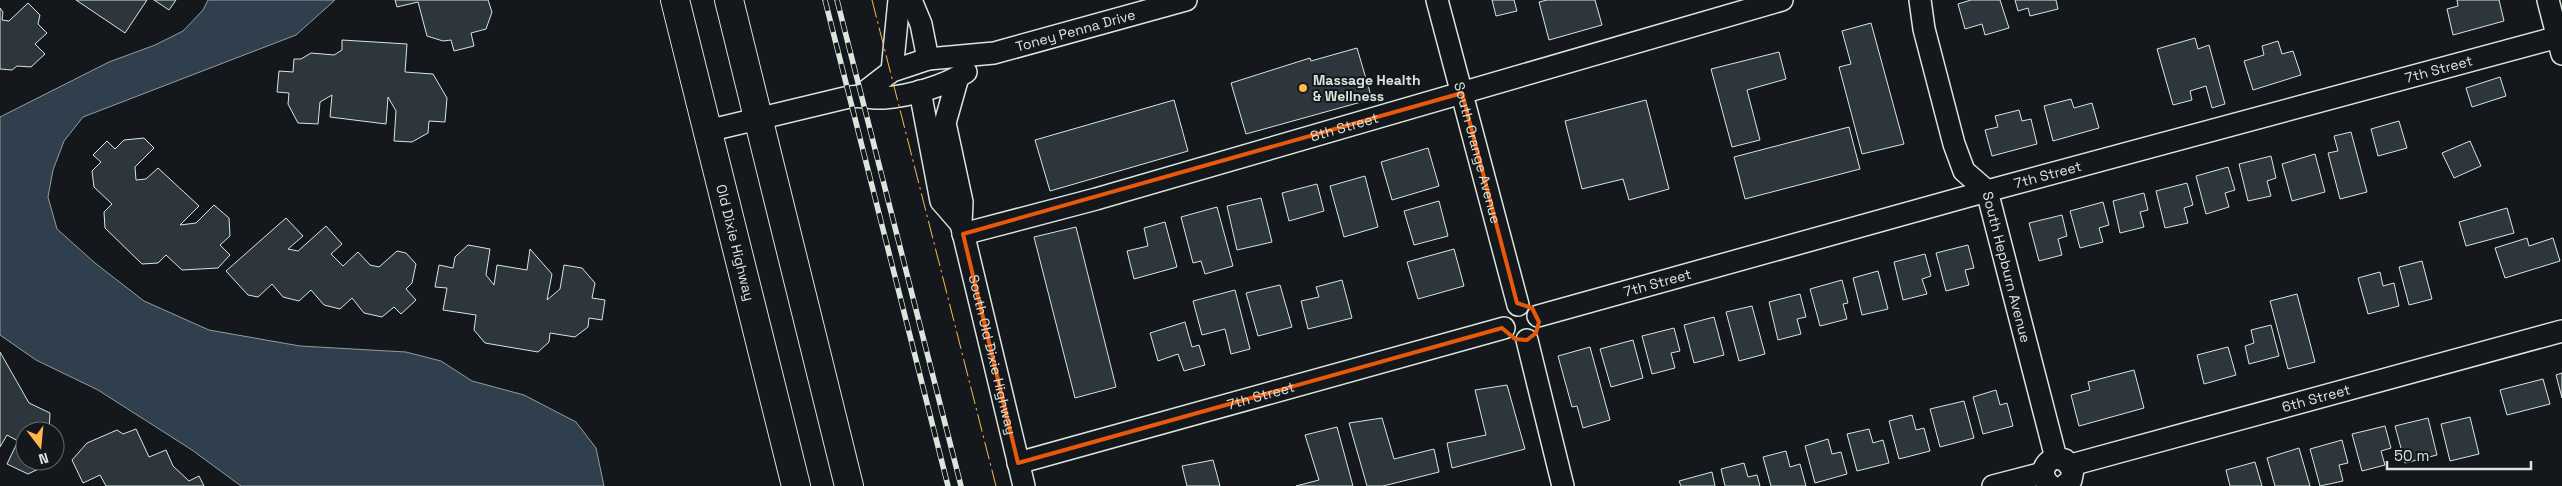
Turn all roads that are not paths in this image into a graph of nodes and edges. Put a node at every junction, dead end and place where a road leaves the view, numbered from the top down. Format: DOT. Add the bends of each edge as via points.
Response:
graph roads {
  1 [pos="675,0"];
  2 [pos="729,0"];
  3 [pos="899,0"];
  4 [pos="910,0"];
  5 [pos="1186,0"];
  6 [pos="1437,0"];
  7 [pos="1782,0"];
  8 [pos="1920,0"];
  9 [pos="2548,0"];
  10 [pos="2560,46"];
  11 [pos="994,54"];
  12 [pos="928,58"];
  13 [pos="892,71"];
  14 [pos="958,77"];
  15 [pos="920,91"];
  16 [pos="1462,93"];
  17 [pos="861,95"];
  18 [pos="759,118"];
  19 [pos="707,131"];
  20 [pos="1987,191"];
  21 [pos="962,229"];
  22 [pos="1518,305"];
  23 [pos="1538,316"];
  24 [pos="1504,328"];
  25 [pos="2562,331"];
  26 [pos="1527,340"];
  27 [pos="1018,463"];
  28 [pos="2055,471"];
  29 [pos="796,486"];
  30 [pos="849,486"];
  31 [pos="1024,486"];
  32 [pos="1563,486"];
  33 [pos="1993,486"];
  34 [pos="2064,486"];
  1 -- 19 [label="main road, Old Dixie Highway"];
  2 -- 18 [label="main road"];
  3 -- 13 [label="street"];
  4 -- 12 [label="street" via="921,24"];
  5 -- 11 [label="street, Toney Penna Drive"];
  6 -- 16 [label="street, South Orange Avenue"];
  7 -- 16 [label="street, 8th Street"];
  8 -- 20 [label="street, South Hepburn Avenue" via="1924,29 1954,144 1964,170"];
  9 -- 10 [label="street"];
  10 -- 20 [label="street, 7th Street"];
  11 -- 12 [label="street, Toney Penna Drive"];
  11 -- 14 [label="street, Toney Penna Drive"];
  12 -- 13 [label="street, Toney Penna Drive"];
  13 -- 17 [label="street, Toney Penna Drive"];
  14 -- 15 [label="street, Toney Penna Drive"];
  14 -- 21 [label="street, South Old Dixie Highway" via="945,123 962,202"];
  15 -- 17 [label="street, Toney Penna Drive" via="884,98"];
  15 -- 21 [label="street, South Old Dixie Highway" via="941,200"];
  16 -- 21 [label="street, 8th Street" via="1096,199"];
  16 -- 22 [label="street, South Orange Avenue"];
  17 -- 18 [label="street, Toney Penna Drive"];
  18 -- 19 [label="street, Toney Penna Drive"];
  18 -- 30 [label="main road"];
  19 -- 29 [label="main road, Old Dixie Highway"];
  20 -- 23 [label="street, 7th Street"];
  20 -- 28 [label="street, South Hepburn Avenue"];
  21 -- 27 [label="street, South Old Dixie Highway"];
  22 -- 23 [label="street" via="1528,306"];
  22 -- 24 [label="street" via="1507,311"];
  23 -- 26 [label="street" via="1538,328"];
  24 -- 26 [label="street" via="1510,337"];
  24 -- 27 [label="street, 7th Street"];
  25 -- 28 [label="street, 6th Street"];
  26 -- 32 [label="street"];
  27 -- 31 [label="street, South Old Dixie Highway"];
  28 -- 33 [label="street, 6th Street"];
  28 -- 34 [label="street" via="2072,476"];
}
